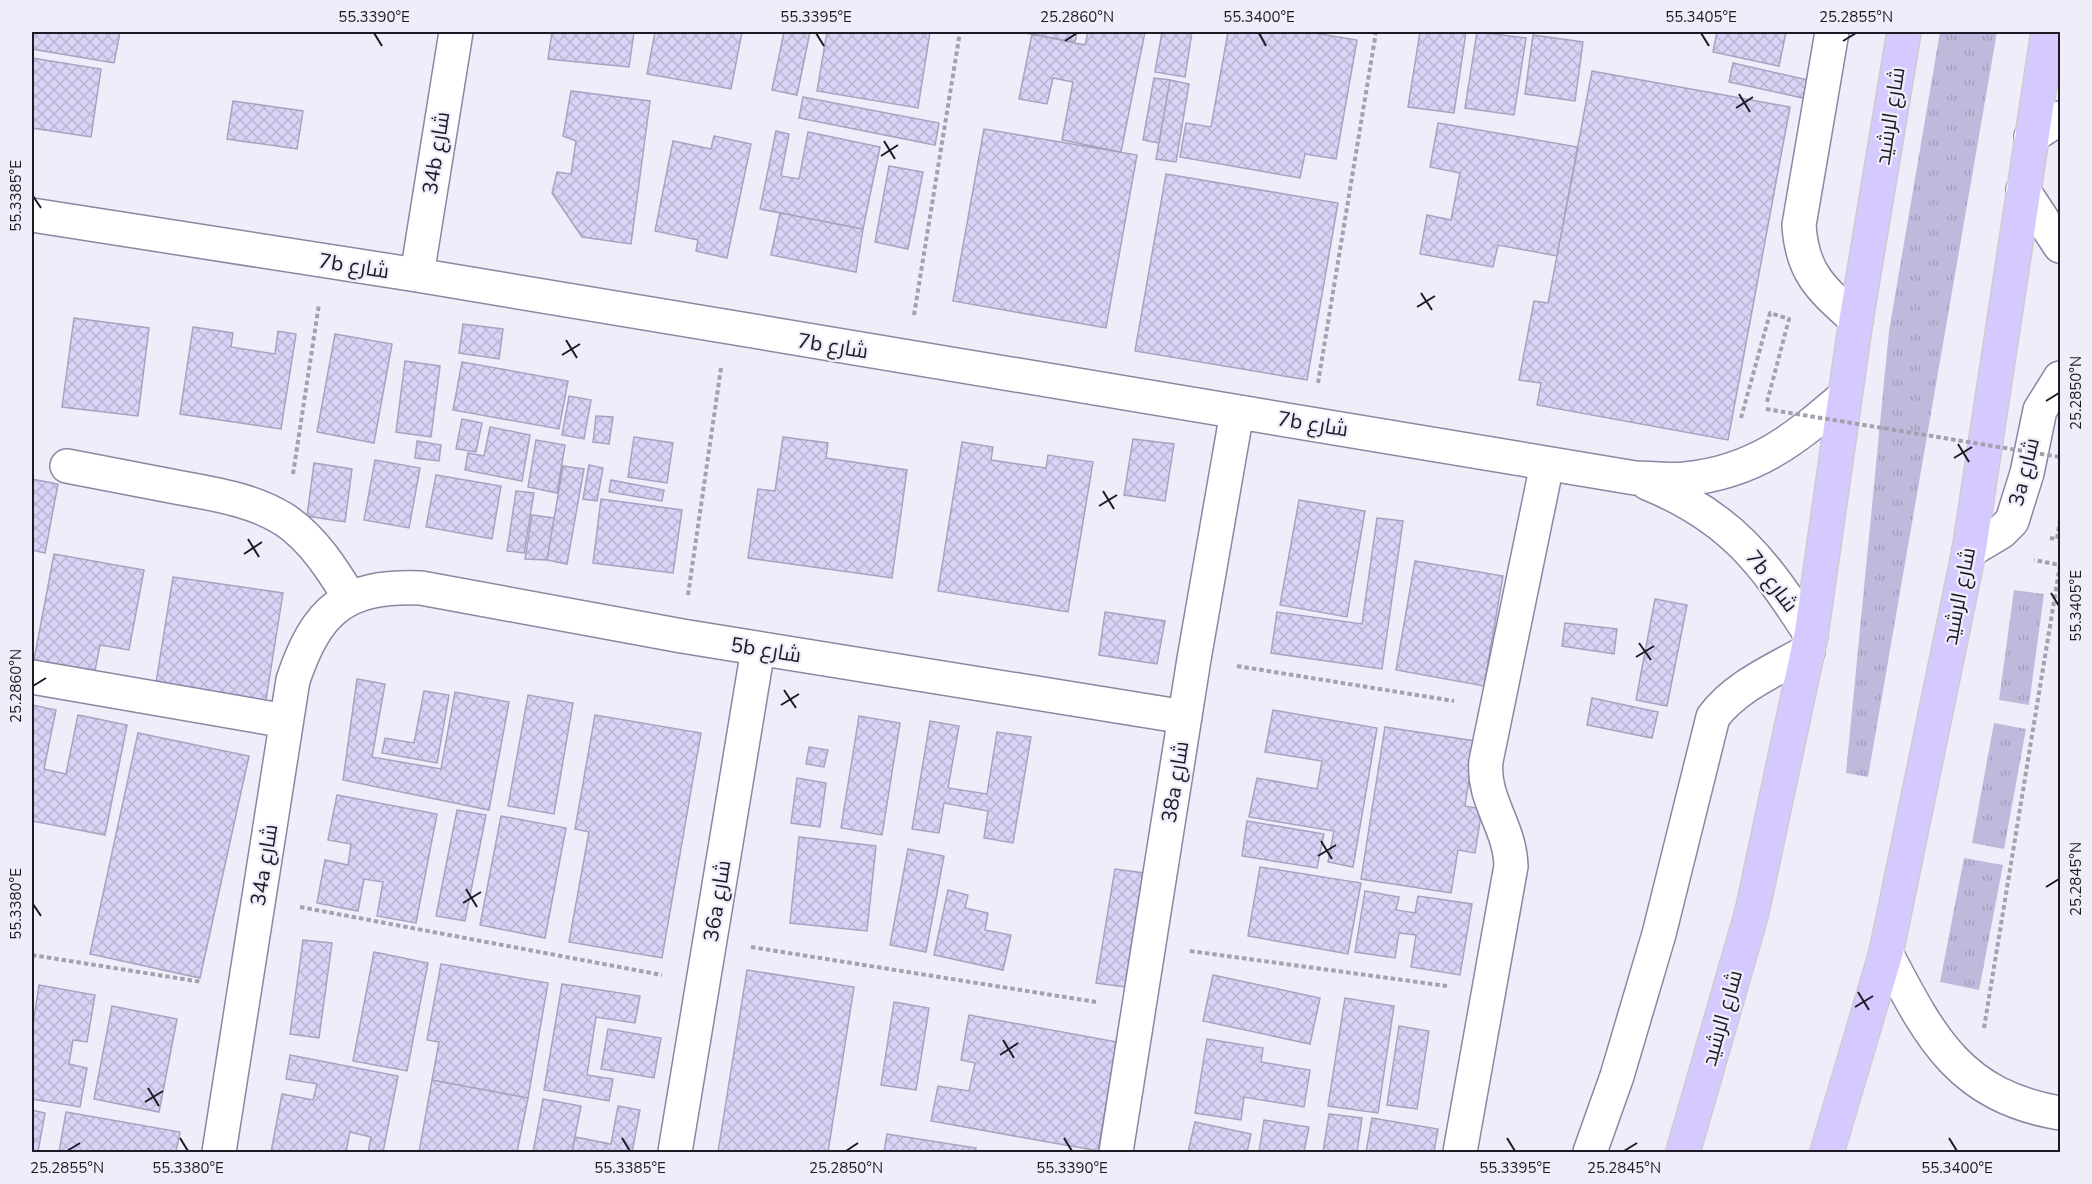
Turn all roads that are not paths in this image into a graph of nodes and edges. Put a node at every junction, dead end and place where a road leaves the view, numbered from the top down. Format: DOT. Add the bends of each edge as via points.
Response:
graph roads {
  1 [pos="456,32"];
  2 [pos="1832,32"];
  3 [pos="1904,32"];
  4 [pos="2049,32"];
  5 [pos="2061,118"];
  6 [pos="2031,137"];
  7 [pos="2023,190"];
  8 [pos="32,215"];
  9 [pos="2061,246"];
  10 [pos="417,275"];
  11 [pos="1856,320"];
  12 [pos="2061,378"];
  13 [pos="1845,396"];
  14 [pos="1237,412"];
  15 [pos="1547,464"];
  16 [pos="67,466"];
  17 [pos="1635,478"];
  18 [pos="1969,551"];
  19 [pos="350,598"];
  20 [pos="1809,643"];
  21 [pos="759,649"];
  22 [pos="32,676"];
  23 [pos="1185,717"];
  24 [pos="286,721"];
  25 [pos="1887,953"];
  26 [pos="2061,1113"];
  27 [pos="219,1152"];
  28 [pos="675,1152"];
  29 [pos="1116,1152"];
  30 [pos="1460,1152"];
  31 [pos="1590,1152"];
  32 [pos="1683,1152"];
  33 [pos="1827,1152"];
  1 -- 10 [label="street, 34b شارع"];
  2 -- 11 [label="street" via="1799,225 1808,269"];
  3 -- 11 [label="main road, شارع الرشيد"];
  4 -- 6 [label="main road, شارع الرشيد"];
  5 -- 6 [label="street"];
  6 -- 7 [label="main road, شارع الرشيد"];
  7 -- 9 [label="street"];
  7 -- 18 [label="main road, شارع الرشيد"];
  8 -- 10 [label="street, 7b شارع"];
  10 -- 14 [label="street, 7b شارع"];
  11 -- 13 [label="main road, شارع الرشيد"];
  12 -- 18 [label="street, 3a شارع" via="2040,410 2012,520 2001,532"];
  13 -- 17 [label="street, 7b شارع" via="1795,439 1724,472 1684,479"];
  13 -- 20 [label="main road, شارع الرشيد"];
  14 -- 15 [label="street, 7b شارع"];
  14 -- 23 [label="street, 38a شارع"];
  15 -- 17 [label="street, 7b شارع"];
  15 -- 30 [label="street" via="1484,775 1507,834 1511,866"];
  16 -- 19 [label="street" via="235,498 263,508 310,542"];
  17 -- 20 [label="street, 7b شارع" via="1677,495 1716,519 1750,549 1778,585"];
  18 -- 25 [label="main road, شارع الرشيد"];
  19 -- 21 [label="street, 5b شارع" via="386,586 421,588"];
  19 -- 24 [label="street, 34a شارع" via="324,617 304,646"];
  20 -- 31 [label="street" via="1724,702 1713,717 1659,934"];
  20 -- 32 [label="main road, شارع الرشيد" via="1752,912"];
  21 -- 23 [label="street, 5b شارع"];
  21 -- 28 [label="street, 36a شارع"];
  22 -- 24 [label="street"];
  23 -- 29 [label="street, 38a شارع"];
  24 -- 27 [label="street, 34a شارع"];
  25 -- 26 [label="street" via="1917,1012 1948,1057 1975,1080 2011,1100"];
  25 -- 33 [label="main road, شارع الرشيد"];
}
